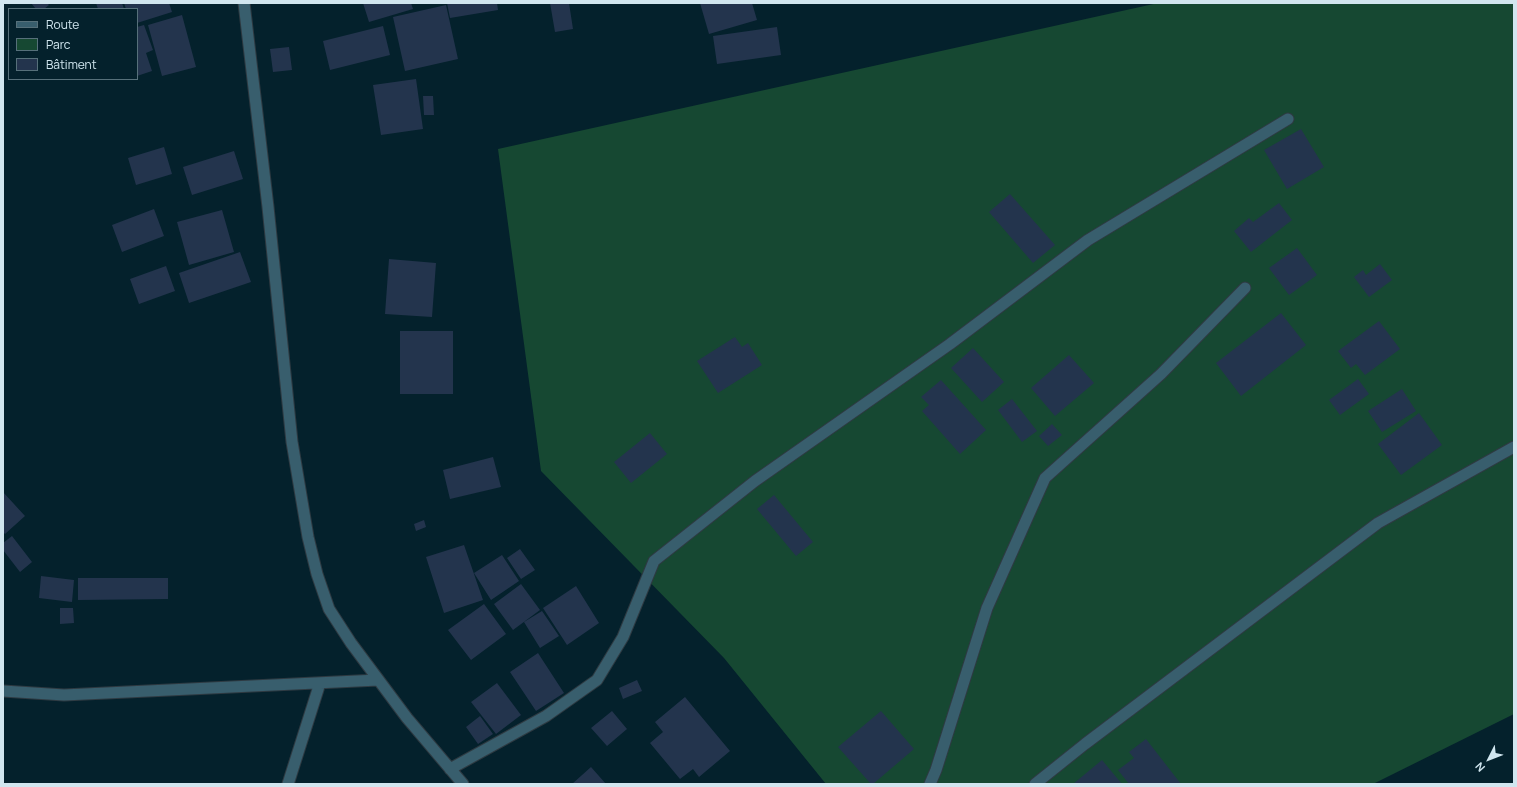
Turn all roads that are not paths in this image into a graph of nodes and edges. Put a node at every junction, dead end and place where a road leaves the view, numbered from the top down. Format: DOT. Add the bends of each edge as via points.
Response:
graph roads {
  1 [pos="244,3"];
  2 [pos="1288,118"];
  3 [pos="1245,288"];
  4 [pos="1514,447"];
  5 [pos="378,680"];
  6 [pos="320,683"];
  7 [pos="3,691"];
  8 [pos="450,769"];
  9 [pos="288,784"];
  10 [pos="463,784"];
  11 [pos="930,784"];
  12 [pos="1035,784"];
  1 -- 5 [label="street" via="292,442 308,537 329,609"];
  2 -- 8 [label="street" via="1088,240 950,344 755,481 654,561 623,637 597,680 546,716"];
  3 -- 11 [label="street" via="1161,374 1046,478 987,608"];
  4 -- 12 [label="street" via="1378,523"];
  5 -- 6 [label="street"];
  5 -- 8 [label="street"];
  6 -- 7 [label="street" via="64,696"];
  6 -- 9 [label="street"];
  8 -- 10 [label="street"];
}
